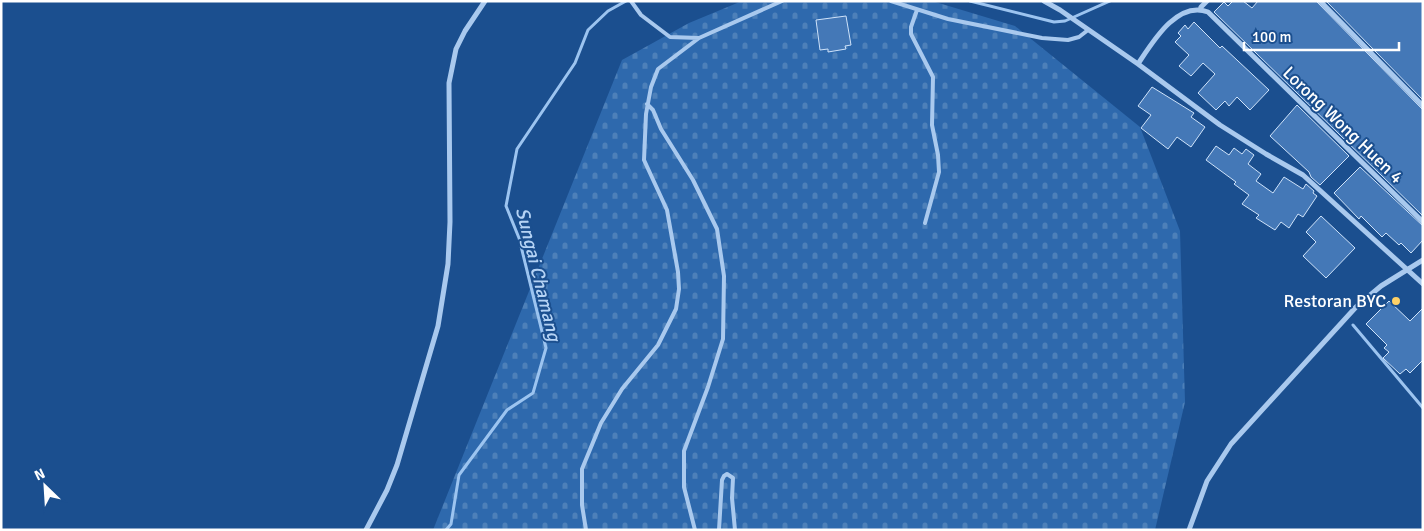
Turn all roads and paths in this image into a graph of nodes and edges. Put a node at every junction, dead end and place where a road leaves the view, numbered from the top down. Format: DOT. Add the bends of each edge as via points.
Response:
graph roads {
  1 [pos="485,1"];
  2 [pos="631,1"];
  3 [pos="782,1"];
  4 [pos="891,1"];
  5 [pos="1044,1"];
  6 [pos="1207,1"];
  7 [pos="1320,1"];
  8 [pos="1200,7"];
  9 [pos="917,10"];
  10 [pos="1088,30"];
  11 [pos="699,38"];
  12 [pos="1138,64"];
  13 [pos="647,104"];
  14 [pos="1423,106"];
  15 [pos="1423,222"];
  16 [pos="925,223"];
  17 [pos="1423,260"];
  18 [pos="1407,268"];
  19 [pos="1423,284"];
  20 [pos="366,530"];
  21 [pos="586,530"];
  22 [pos="695,530"];
  23 [pos="719,530"];
  24 [pos="736,530"];
  25 [pos="1190,530"];
  1 -- 20 [label="street" via="456,48 449,83 450,222 448,264 438,326 387,490"];
  2 -- 11 [label="lane" via="650,24 670,37"];
  3 -- 11 [label="lane"];
  4 -- 9 [label="lane"];
  5 -- 10 [label="street"];
  6 -- 8 [label="street"];
  7 -- 14 [label="street"];
  8 -- 12 [label="street" via="1179,11 1167,20"];
  8 -- 15 [label="street, Lorong Wong Huen 4"];
  9 -- 10 [label="lane" via="1057,40 1075,38"];
  9 -- 16 [label="lane" via="911,34 933,77 932,125 939,165"];
  10 -- 12 [label="street"];
  11 -- 13 [label="lane" via="658,69"];
  12 -- 18 [label="street" via="1220,125 1303,175"];
  13 -- 21 [label="lane" via="644,160 667,210 680,288 676,309 658,345 622,389 601,423 582,469"];
  13 -- 22 [label="lane" via="693,180 717,229 724,276 723,339 684,451 684,487"];
  17 -- 18 [label="street"];
  18 -- 19 [label="street"];
  18 -- 25 [label="street" via="1356,307 1231,444 1207,481"];
  23 -- 24 [label="lane" via="722,480 728,474 733,478"];
}
